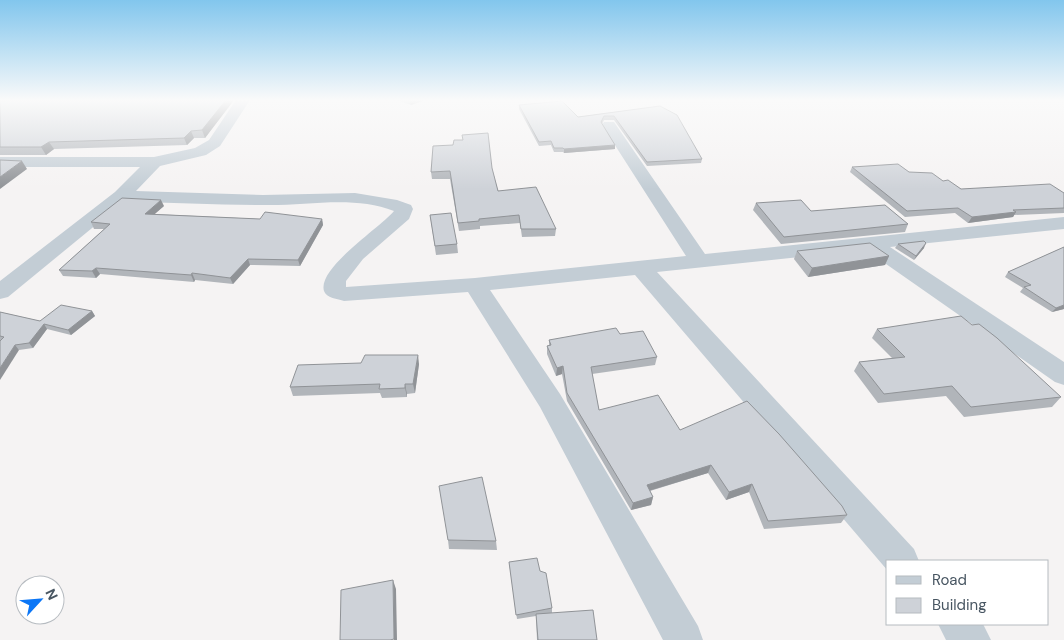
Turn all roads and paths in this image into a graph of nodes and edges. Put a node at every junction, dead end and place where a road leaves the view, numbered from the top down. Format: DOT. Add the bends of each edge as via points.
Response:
graph roads {
  1 [pos="224,130"];
  2 [pos="612,130"];
  3 [pos="0,162"];
  4 [pos="154,162"];
  5 [pos="121,196"];
  6 [pos="1064,223"];
  7 [pos="871,244"];
  8 [pos="699,261"];
  9 [pos="640,267"];
  10 [pos="475,285"];
  11 [pos="0,292"];
  12 [pos="1064,375"];
  13 [pos="901,560"];
  14 [pos="959,625"];
  15 [pos="684,640"];
  16 [pos="972,640"];
  1 -- 4 [label="street" via="215,143 200,152"];
  2 -- 8 [label="street"];
  3 -- 4 [label="street"];
  4 -- 5 [label="street"];
  5 -- 10 [label="street" via="266,200 325,198 395,204 404,209 402,215 356,255 335,280 335,291 344,294 377,293"];
  5 -- 11 [label="street"];
  6 -- 7 [label="street"];
  7 -- 8 [label="street"];
  7 -- 12 [label="street"];
  8 -- 9 [label="street"];
  9 -- 10 [label="street"];
  9 -- 13 [label="street"];
  10 -- 15 [label="street" via="550,401"];
  14 -- 16 [label="street"];
}
